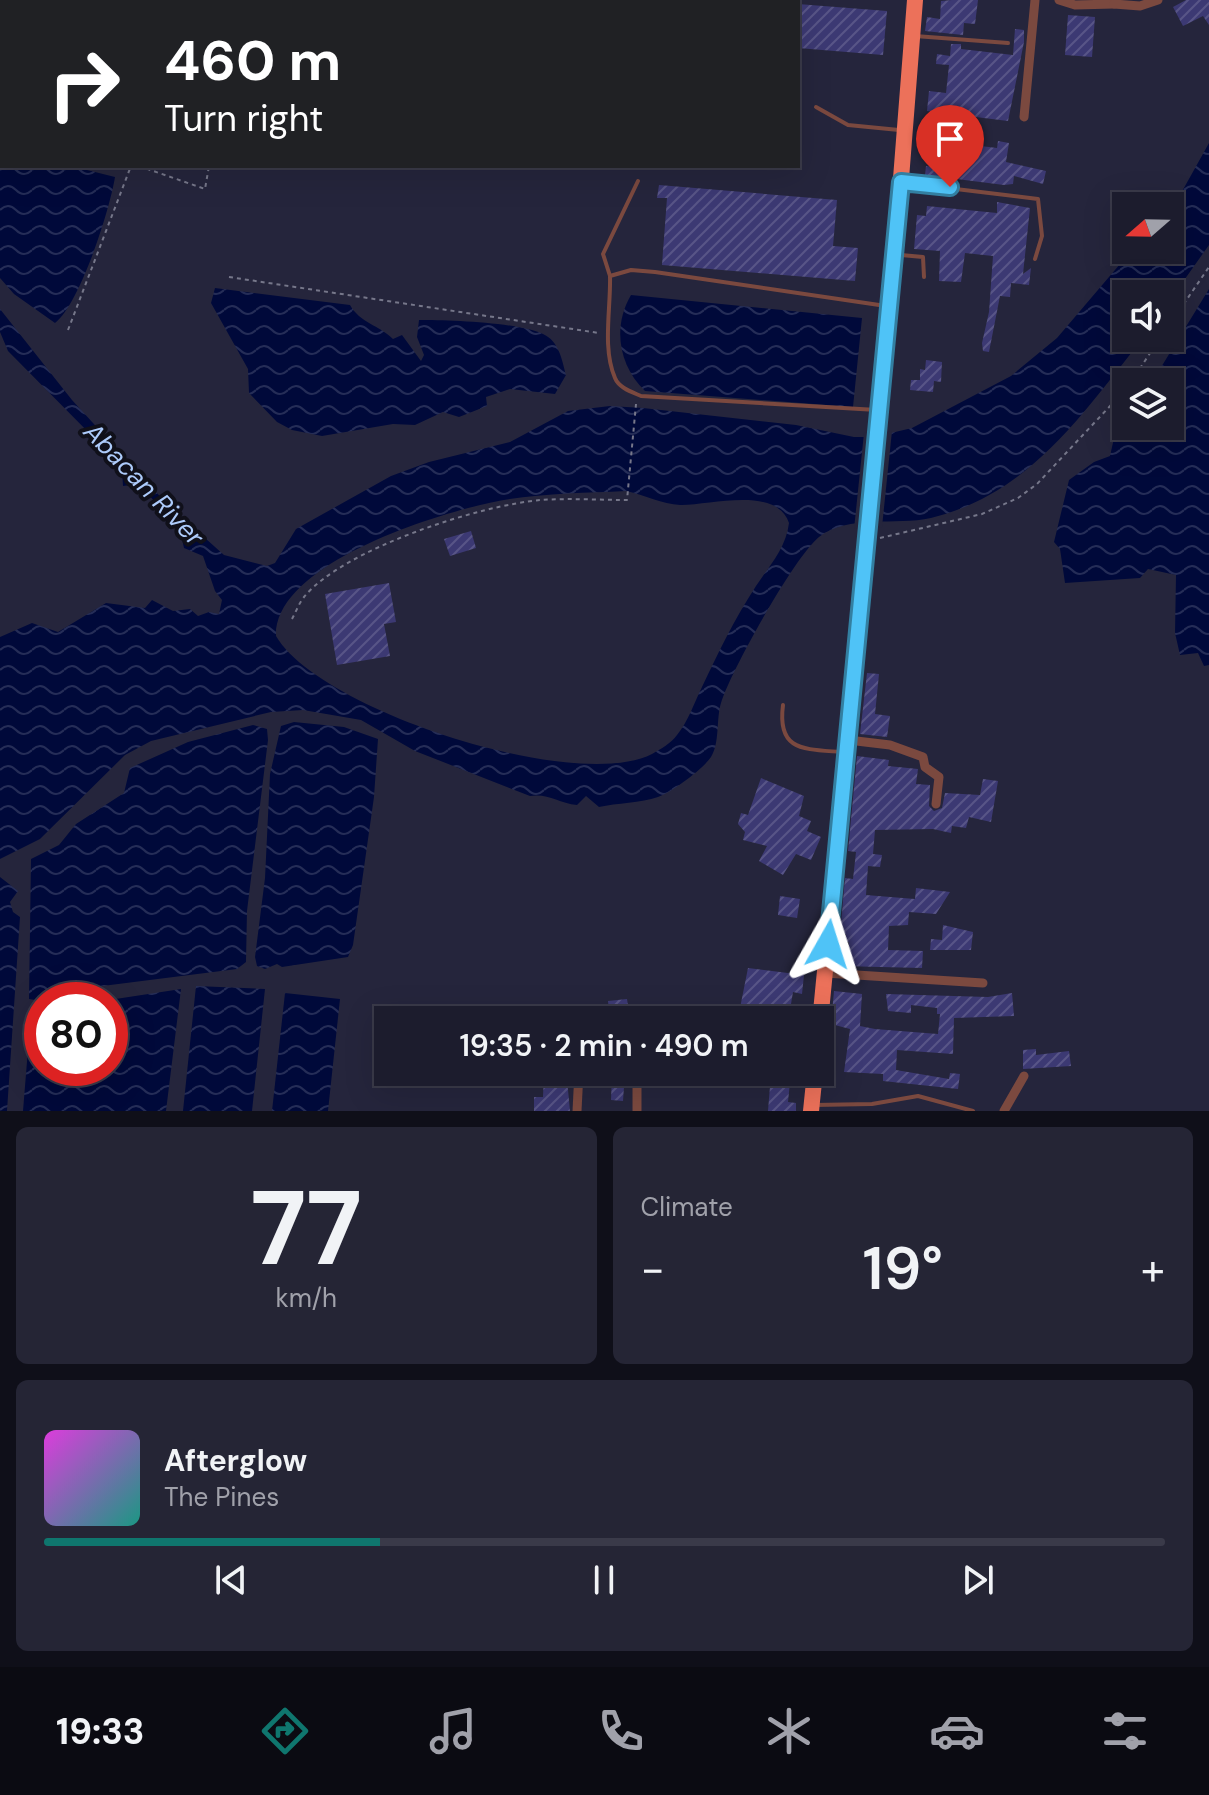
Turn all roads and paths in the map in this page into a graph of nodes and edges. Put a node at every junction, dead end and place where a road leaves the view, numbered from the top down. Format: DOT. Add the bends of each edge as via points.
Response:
graph roads {
  1 [pos="915,0"];
  2 [pos="1035,0"];
  3 [pos="1059,0"];
  4 [pos="1158,0"];
  5 [pos="1114,2"];
  6 [pos="913,36"];
  7 [pos="1008,43"];
  8 [pos="816,107"];
  9 [pos="1024,117"];
  10 [pos="905,131"];
  11 [pos="130,168"];
  12 [pos="145,168"];
  13 [pos="209,168"];
  14 [pos="638,181"];
  15 [pos="901,182"];
  16 [pos="895,255"];
  17 [pos="1035,259"];
  18 [pos="1209,267"];
  19 [pos="610,276"];
  20 [pos="229,277"];
  21 [pos="924,277"];
  22 [pos="1184,304"];
  23 [pos="889,306"];
  24 [pos="68,330"];
  25 [pos="608,334"];
  26 [pos="1112,404"];
  27 [pos="634,407"];
  28 [pos="879,410"];
  29 [pos="868,534"];
  30 [pos="292,619"];
  31 [pos="783,705"];
  32 [pos="848,746"];
  33 [pos="936,804"];
  34 [pos="825,973"];
  35 [pos="983,983"];
  36 [pos="822,1006"];
  37 [pos="1024,1076"];
  38 [pos="578,1086"];
  39 [pos="637,1086"];
  40 [pos="814,1086"];
  41 [pos="812,1108"];
  42 [pos="577,1111"];
  43 [pos="637,1111"];
  44 [pos="973,1111"];
  45 [pos="1004,1111"];
  1 -- 6 [label="highway"];
  2 -- 9 [label="street"];
  3 -- 5 [label="street" via="1075,5"];
  4 -- 5 [label="street" via="1140,6"];
  6 -- 7 [label="lane"];
  6 -- 10 [label="highway"];
  8 -- 10 [label="lane" via="848,125"];
  10 -- 15 [label="highway"];
  11 -- 24 [label="path"];
  12 -- 13 [label="path" via="205,189"];
  14 -- 19 [label="lane" via="603,254"];
  15 -- 16 [label="highway"];
  15 -- 17 [label="lane" via="1038,199 1042,236"];
  16 -- 21 [label="lane" via="923,257"];
  16 -- 23 [label="highway"];
  18 -- 22 [label="path"];
  19 -- 23 [label="lane" via="631,270 655,272"];
  19 -- 25 [label="lane"];
  20 -- 25 [label="path"];
  23 -- 28 [label="highway"];
  25 -- 28 [label="lane" via="615,379 641,396"];
  26 -- 29 [label="path" via="1018,498 982,514"];
  27 -- 30 [label="path" via="627,500 541,500 495,507 400,539 333,574 304,597"];
  28 -- 29 [label="highway"];
  29 -- 32 [label="highway"];
  31 -- 32 [label="lane" via="780,728 787,740 811,749"];
  32 -- 33 [label="street" via="890,745 923,757 925,767 939,777"];
  32 -- 34 [label="highway"];
  34 -- 35 [label="street"];
  34 -- 36 [label="highway"];
  37 -- 45 [label="street"];
  38 -- 42 [label="street"];
  39 -- 43 [label="street"];
  40 -- 41 [label="highway"];
  41 -- 44 [label="lane" via="918,1096"];
}
